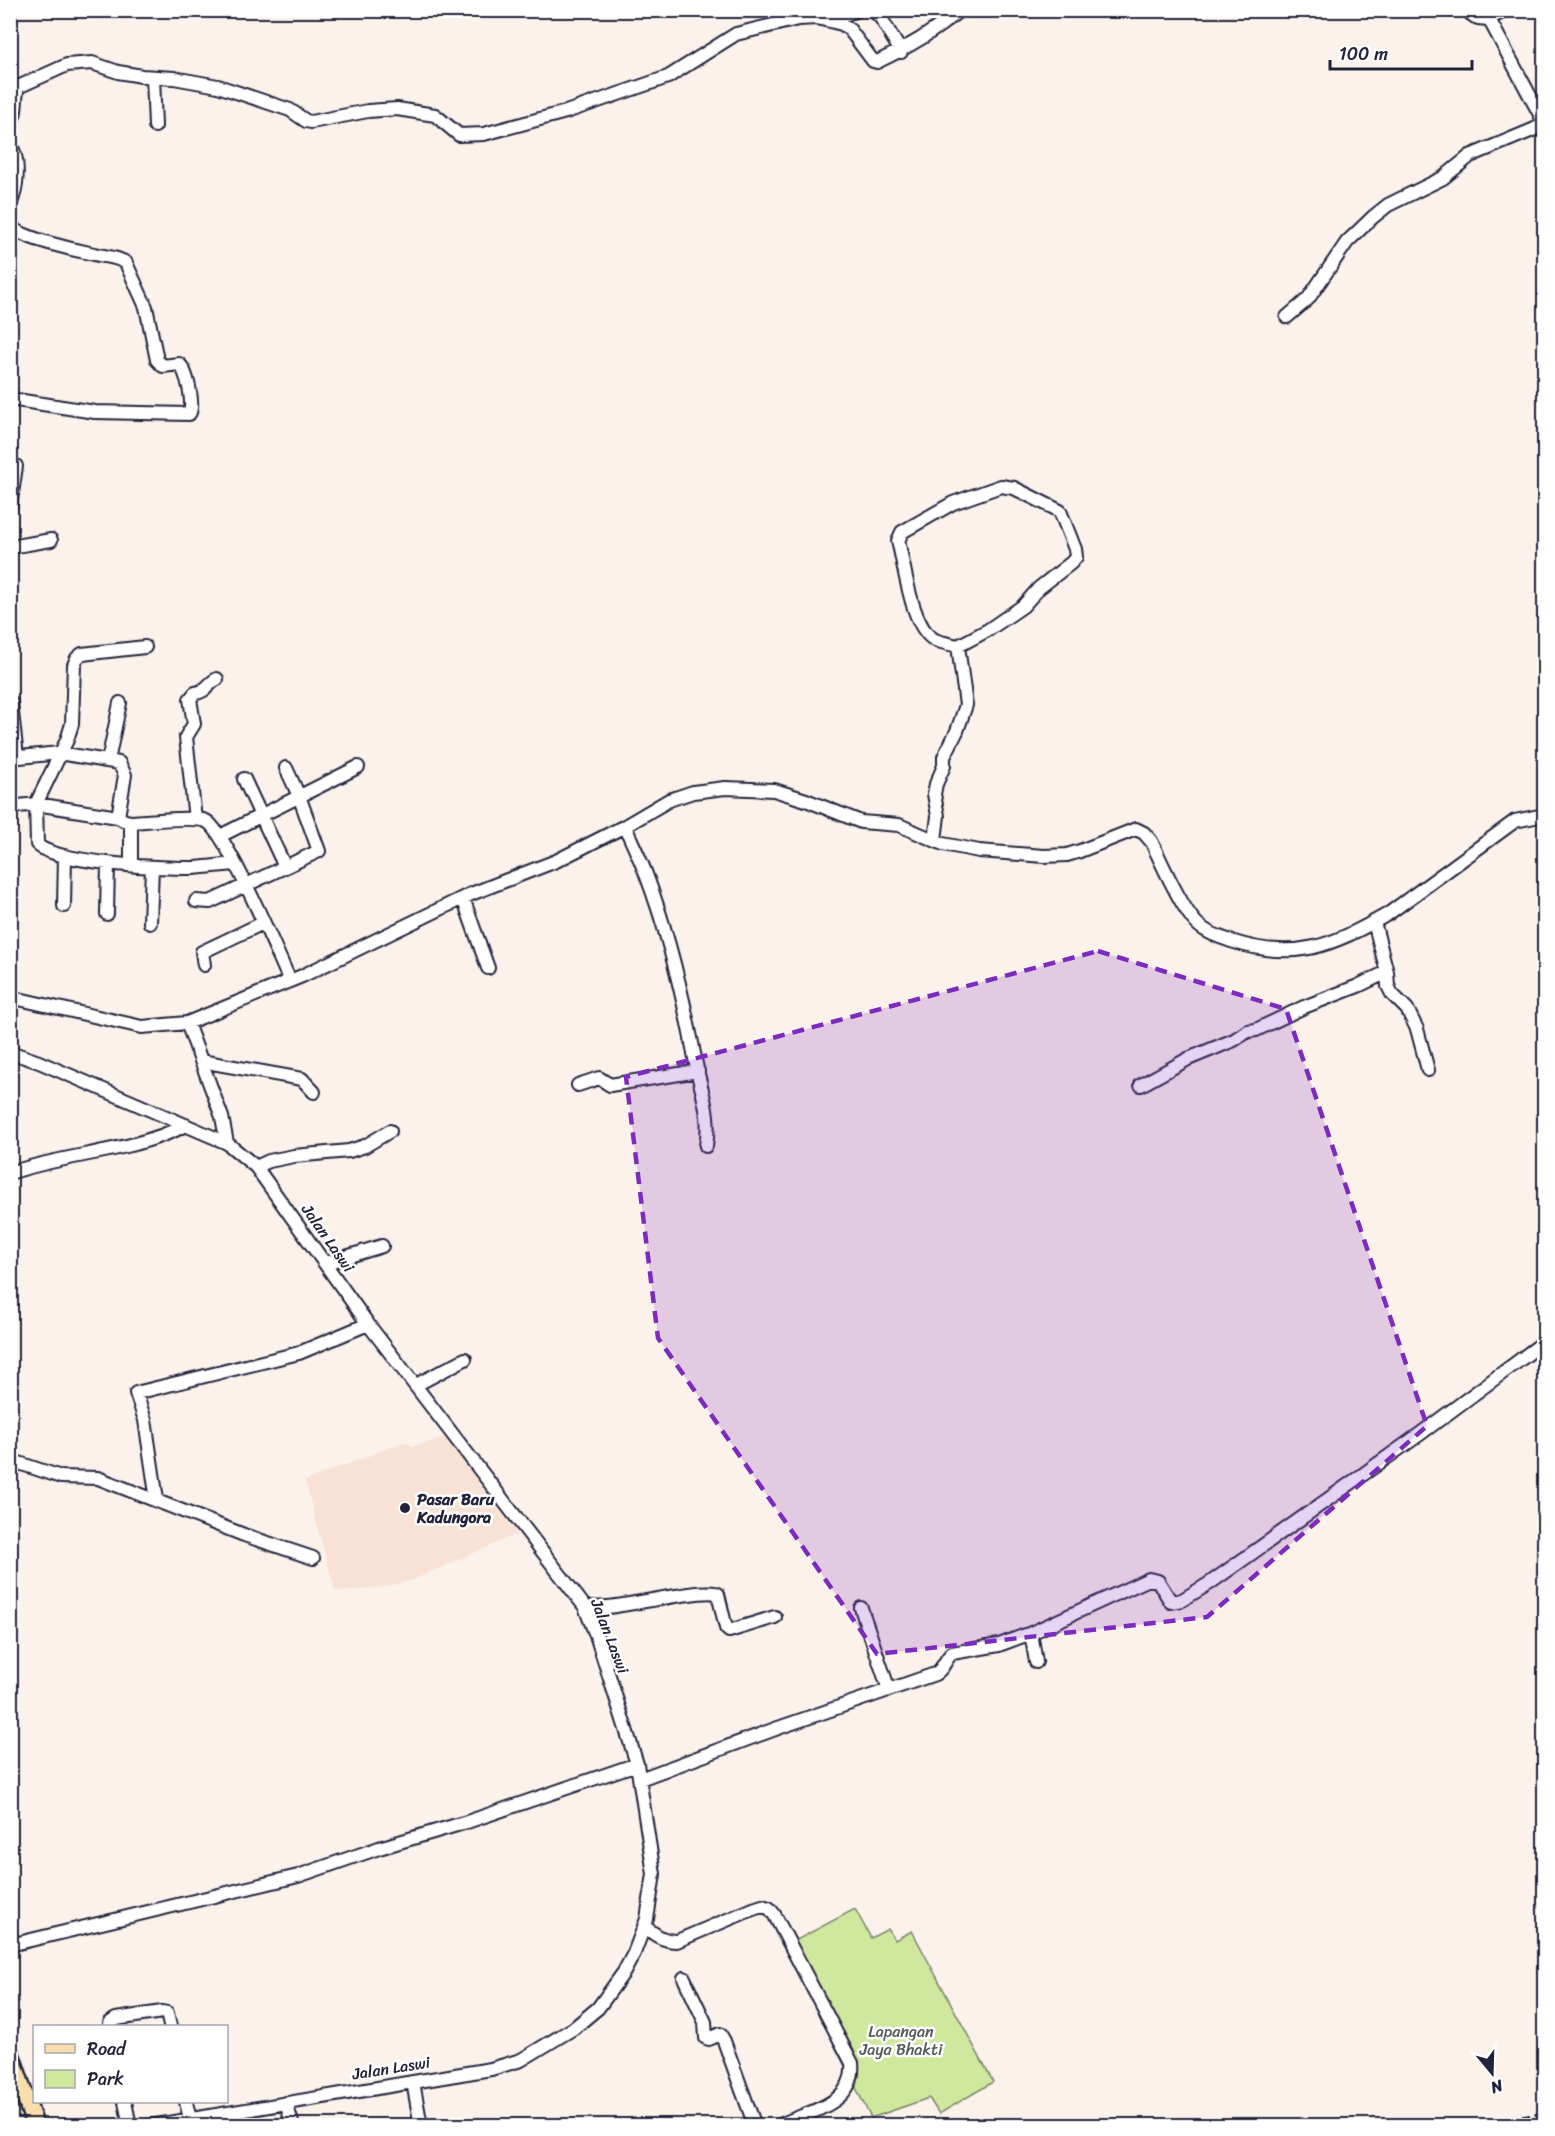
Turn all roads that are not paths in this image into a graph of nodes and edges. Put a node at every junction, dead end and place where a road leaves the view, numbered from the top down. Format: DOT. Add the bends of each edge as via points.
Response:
graph roads {
  1 [pos="858,10"];
  2 [pos="873,10"];
  3 [pos="960,10"];
  4 [pos="1467,10"];
  5 [pos="1505,10"];
  6 [pos="1489,18"];
  7 [pos="829,20"];
  8 [pos="900,52"];
  9 [pos="153,77"];
  10 [pos="1545,122"];
  11 [pos="10,124"];
  12 [pos="155,126"];
  13 [pos="10,145"];
  14 [pos="10,205"];
  15 [pos="10,227"];
  16 [pos="1287,317"];
  17 [pos="10,399"];
  18 [pos="16,466"];
  19 [pos="10,508"];
  20 [pos="51,540"];
  21 [pos="10,547"];
  22 [pos="958,646"];
  23 [pos="145,647"];
  24 [pos="217,679"];
  25 [pos="10,703"];
  26 [pos="120,703"];
  27 [pos="59,753"];
  28 [pos="14,757"];
  29 [pos="108,760"];
  30 [pos="358,767"];
  31 [pos="285,768"];
  32 [pos="244,780"];
  33 [pos="299,796"];
  34 [pos="36,804"];
  35 [pos="10,807"];
  36 [pos="1545,815"];
  37 [pos="260,816"];
  38 [pos="118,817"];
  39 [pos="195,819"];
  40 [pos="132,822"];
  41 [pos="625,826"];
  42 [pos="220,836"];
  43 [pos="935,840"];
  44 [pos="65,856"];
  45 [pos="108,863"];
  46 [pos="235,864"];
  47 [pos="131,865"];
  48 [pos="153,867"];
  49 [pos="285,867"];
  50 [pos="245,885"];
  51 [pos="463,898"];
  52 [pos="196,901"];
  53 [pos="64,906"];
  54 [pos="107,914"];
  55 [pos="1374,922"];
  56 [pos="150,923"];
  57 [pos="264,923"];
  58 [pos="204,965"];
  59 [pos="488,968"];
  60 [pos="1387,972"];
  61 [pos="290,981"];
  62 [pos="10,997"];
  63 [pos="187,1023"];
  64 [pos="10,1052"];
  65 [pos="201,1061"];
  66 [pos="1428,1070"];
  67 [pos="698,1071"];
  68 [pos="578,1085"];
  69 [pos="1141,1085"];
  70 [pos="314,1092"];
  71 [pos="186,1125"];
  72 [pos="390,1131"];
  73 [pos="227,1143"];
  74 [pos="706,1146"];
  75 [pos="256,1167"];
  76 [pos="10,1173"];
  77 [pos="382,1246"];
  78 [pos="326,1263"];
  79 [pos="368,1324"];
  80 [pos="1545,1342"];
  81 [pos="465,1359"];
  82 [pos="416,1384"];
  83 [pos="10,1460"];
  84 [pos="157,1500"];
  85 [pos="313,1558"];
  86 [pos="585,1607"];
  87 [pos="861,1608"];
  88 [pos="775,1617"];
  89 [pos="1031,1633"];
  90 [pos="1036,1662"];
  91 [pos="889,1690"];
  92 [pos="637,1764"];
  93 [pos="640,1779"];
  94 [pos="644,1926"];
  95 [pos="10,1945"];
  96 [pos="684,1978"];
  97 [pos="110,2025"];
  98 [pos="170,2025"];
  99 [pos="10,2052"];
  100 [pos="413,2082"];
  101 [pos="125,2103"];
  102 [pos="186,2103"];
  103 [pos="286,2103"];
  104 [pos="190,2119"];
  105 [pos="35,2126"];
  106 [pos="130,2126"];
  107 [pos="150,2126"];
  108 [pos="293,2126"];
  109 [pos="421,2126"];
  110 [pos="755,2126"];
  111 [pos="778,2126"];
  1 -- 7 [label="street"];
  2 -- 8 [label="street"];
  3 -- 8 [label="street" via="934,32"];
  4 -- 6 [label="street" via="1472,16"];
  5 -- 6 [label="street"];
  6 -- 10 [label="street"];
  7 -- 8 [label="street" via="849,29 875,62"];
  7 -- 9 [label="street" via="798,19 736,34 668,77 566,112 474,135 459,135 435,115 397,109 306,121 290,110 218,86"];
  9 -- 11 [label="street" via="92,63 67,65 18,87 15,117"];
  9 -- 12 [label="street"];
  10 -- 16 [label="street" via="1470,156 1443,178 1372,217 1347,242 1308,299"];
  13 -- 14 [label="street" via="17,172"];
  15 -- 17 [label="street" via="29,236 126,262 146,307 157,360 163,366 182,366 192,406 189,414 94,412"];
  18 -- 19 [label="street"];
  20 -- 21 [label="street"];
  22 -- 22 [label="street" via="1015,612 1076,557 1060,511 1014,488 1001,486 953,503 902,532 898,541 915,612 934,640"];
  22 -- 43 [label="street" via="966,705 936,784"];
  23 -- 27 [label="street" via="82,654 77,658 72,723"];
  24 -- 39 [label="street" via="190,699 194,724 186,737"];
  25 -- 28 [label="street"];
  26 -- 29 [label="street"];
  27 -- 28 [label="street"];
  27 -- 29 [label="street"];
  27 -- 34 [label="street"];
  29 -- 38 [label="street" via="119,762 125,775"];
  30 -- 33 [label="street"];
  31 -- 33 [label="street"];
  32 -- 37 [label="street"];
  33 -- 37 [label="street"];
  33 -- 49 [label="street" via="319,851"];
  34 -- 35 [label="street"];
  34 -- 38 [label="street"];
  34 -- 44 [label="street" via="37,844 40,849"];
  36 -- 55 [label="street" via="1515,821"];
  37 -- 42 [label="street"];
  37 -- 49 [label="street"];
  38 -- 40 [label="street"];
  39 -- 40 [label="street"];
  39 -- 42 [label="street" via="208,822"];
  40 -- 47 [label="street"];
  41 -- 43 [label="street" via="669,800 693,792 725,788 774,790 853,820 898,825"];
  41 -- 51 [label="street" via="556,861"];
  41 -- 67 [label="street" via="647,877 669,949"];
  42 -- 46 [label="street"];
  43 -- 55 [label="street" via="979,851 1067,855 1136,829 1151,841 1192,919 1205,931 1255,949 1290,952 1320,948"];
  44 -- 45 [label="street"];
  44 -- 53 [label="street"];
  45 -- 47 [label="street"];
  45 -- 54 [label="street"];
  46 -- 48 [label="street"];
  46 -- 50 [label="street"];
  47 -- 48 [label="street"];
  48 -- 56 [label="street"];
  49 -- 50 [label="street"];
  50 -- 52 [label="street" via="210,902"];
  50 -- 57 [label="street"];
  51 -- 59 [label="street"];
  51 -- 61 [label="street"];
  55 -- 60 [label="street"];
  57 -- 58 [label="street" via="202,952"];
  57 -- 61 [label="street"];
  60 -- 66 [label="street" via="1392,994 1407,1009 1417,1029"];
  60 -- 69 [label="street" via="1244,1033"];
  61 -- 63 [label="street"];
  62 -- 63 [label="street" via="142,1027"];
  63 -- 65 [label="street"];
  64 -- 71 [label="street, Jalan Laswi"];
  65 -- 70 [label="street" via="302,1079"];
  65 -- 73 [label="street" via="222,1117"];
  67 -- 68 [label="street" via="610,1085 599,1078"];
  67 -- 74 [label="street" via="709,1127"];
  71 -- 73 [label="street, Jalan Laswi"];
  71 -- 76 [label="street" via="148,1141"];
  72 -- 75 [label="street" via="365,1146 294,1156"];
  73 -- 75 [label="street, Jalan Laswi"];
  75 -- 78 [label="street, Jalan Laswi"];
  77 -- 78 [label="street"];
  78 -- 79 [label="street, Jalan Laswi"];
  79 -- 82 [label="street, Jalan Laswi"];
  79 -- 84 [label="street" via="298,1353 136,1392 145,1420"];
  80 -- 89 [label="street" via="1192,1595 1171,1602 1158,1581 1149,1579"];
  81 -- 82 [label="street"];
  82 -- 86 [label="street, Jalan Laswi"];
  83 -- 84 [label="street" via="61,1477 98,1478"];
  84 -- 85 [label="street"];
  86 -- 88 [label="street" via="606,1608 713,1592 718,1594 729,1631"];
  86 -- 92 [label="street, Jalan Laswi"];
  87 -- 91 [label="street"];
  89 -- 90 [label="street"];
  89 -- 91 [label="street" via="989,1648 952,1653 940,1672"];
  91 -- 93 [label="street"];
  92 -- 93 [label="street, Jalan Laswi"];
  92 -- 95 [label="street" via="298,1876"];
  93 -- 94 [label="street, Jalan Laswi" via="654,1874"];
  94 -- 100 [label="street, Jalan Laswi" via="634,1953 612,1990 574,2028 521,2060"];
  94 -- 111 [label="street" via="659,1938 677,1941 762,1906 774,1914 852,2062 850,2083 841,2096"];
  96 -- 110 [label="street" via="705,2022 706,2038 720,2034 724,2041"];
  97 -- 98 [label="street" via="116,2019 162,2012 167,2013"];
  99 -- 105 [label="main road"];
  100 -- 103 [label="street, Jalan Laswi"];
  100 -- 109 [label="street"];
  101 -- 106 [label="street"];
  102 -- 104 [label="street"];
  103 -- 104 [label="street, Jalan Laswi"];
  103 -- 108 [label="street"];
  104 -- 107 [label="street, Jalan Laswi"];
}
